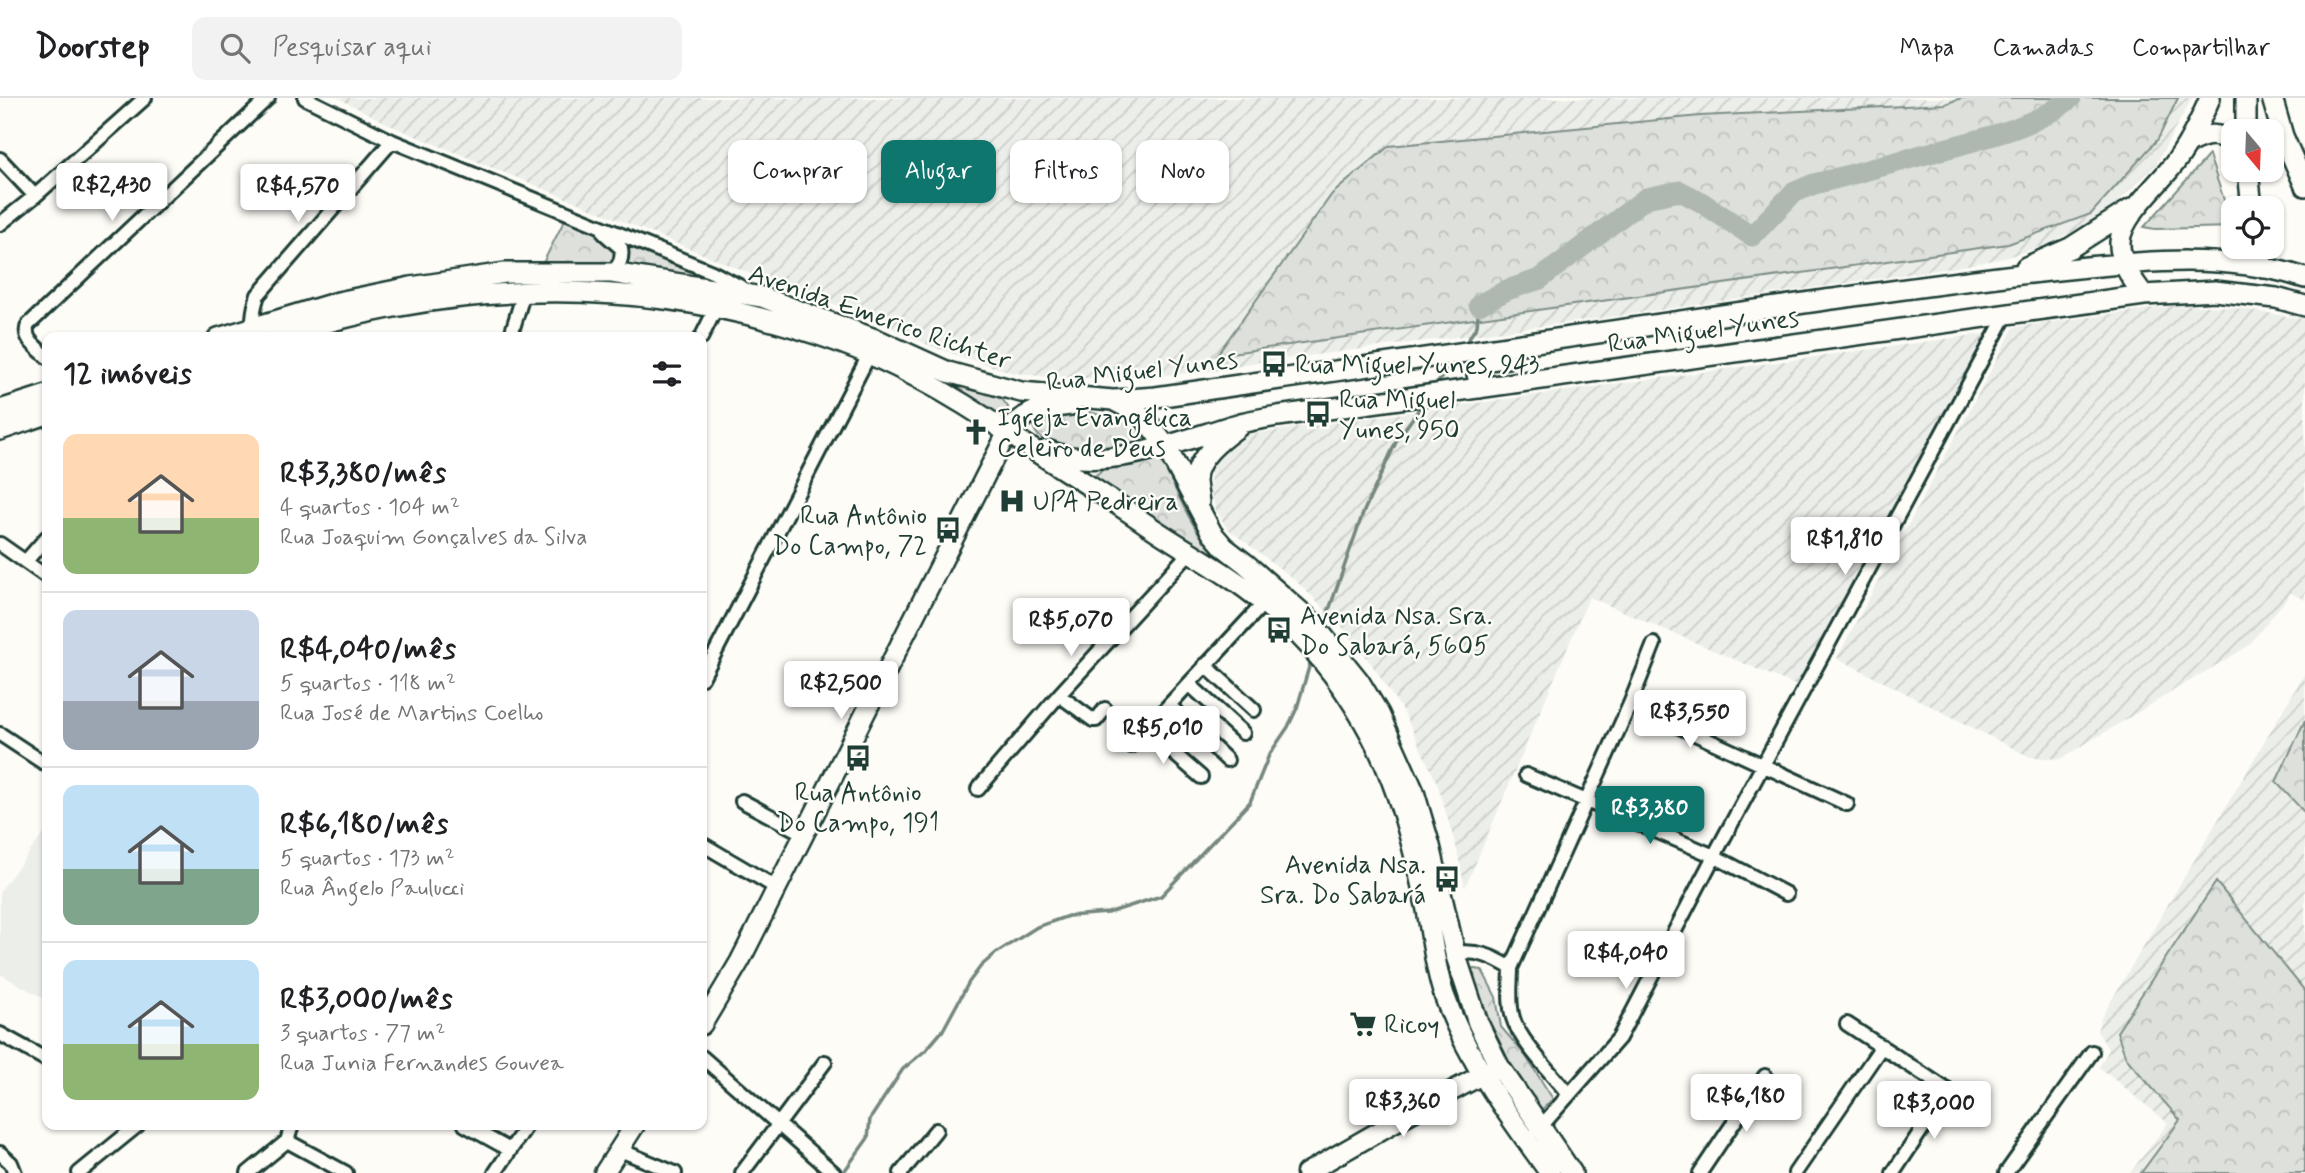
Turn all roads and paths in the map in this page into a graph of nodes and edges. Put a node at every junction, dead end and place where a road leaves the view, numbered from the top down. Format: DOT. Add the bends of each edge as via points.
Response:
graph roads {
  1 [pos="145,98"];
  2 [pos="268,98"];
  3 [pos="306,98"];
  4 [pos="2210,98"];
  5 [pos="2246,98"];
  6 [pos="2272,98"];
  7 [pos="2246,119"];
  8 [pos="2221,138"];
  9 [pos="392,141"];
  10 [pos="2189,143"];
  11 [pos="0,159"];
  12 [pos="2305,186"];
  13 [pos="35,196"];
  14 [pos="2143,201"];
  15 [pos="590,222"];
  16 [pos="0,224"];
  17 [pos="2261,259"];
  18 [pos="2125,264"];
  19 [pos="2263,268"];
  20 [pos="612,273"];
  21 [pos="2007,275"];
  22 [pos="2305,278"];
  23 [pos="2215,291"];
  24 [pos="524,292"];
  25 [pos="2144,295"];
  26 [pos="762,297"];
  27 [pos="717,306"];
  28 [pos="2305,306"];
  29 [pos="2006,315"];
  30 [pos="254,332"];
  31 [pos="257,332"];
  32 [pos="293,332"];
  33 [pos="512,332"];
  34 [pos="704,332"];
  35 [pos="1587,333"];
  36 [pos="42,352"];
  37 [pos="869,355"];
  38 [pos="1480,388"];
  39 [pos="42,397"];
  40 [pos="1113,401"];
  41 [pos="0,410"];
  42 [pos="42,416"];
  43 [pos="1244,422"];
  44 [pos="0,430"];
  45 [pos="1007,433"];
  46 [pos="1165,445"];
  47 [pos="1200,514"];
  48 [pos="42,543"];
  49 [pos="0,544"];
  50 [pos="1190,552"];
  51 [pos="26,561"];
  52 [pos="42,573"];
  53 [pos="1264,603"];
  54 [pos="1654,644"];
  55 [pos="1205,665"];
  56 [pos="707,668"];
  57 [pos="1189,684"];
  58 [pos="1059,695"];
  59 [pos="1630,704"];
  60 [pos="1169,705"];
  61 [pos="1105,709"];
  62 [pos="1254,710"];
  63 [pos="1147,730"];
  64 [pos="1243,733"];
  65 [pos="0,734"];
  66 [pos="1131,746"];
  67 [pos="1227,760"];
  68 [pos="42,762"];
  69 [pos="1763,765"];
  70 [pos="1526,775"];
  71 [pos="1201,778"];
  72 [pos="978,789"];
  73 [pos="1586,799"];
  74 [pos="743,801"];
  75 [pos="1847,804"];
  76 [pos="804,834"];
  77 [pos="707,847"];
  78 [pos="1714,856"];
  79 [pos="777,888"];
  80 [pos="1786,894"];
  81 [pos="1455,953"];
  82 [pos="1511,968"];
  83 [pos="707,1011"];
  84 [pos="1847,1024"];
  85 [pos="0,1034"];
  86 [pos="1882,1046"];
  87 [pos="2092,1052"];
  88 [pos="42,1057"];
  89 [pos="707,1061"];
  90 [pos="825,1062"];
  91 [pos="1491,1070"];
  92 [pos="1765,1076"];
  93 [pos="1948,1090"];
  94 [pos="1569,1095"];
  95 [pos="1970,1105"];
  96 [pos="779,1123"];
  97 [pos="132,1130"];
  98 [pos="290,1130"];
  99 [pos="473,1130"];
  100 [pos="524,1130"];
  101 [pos="632,1130"];
  102 [pos="936,1130"];
  103 [pos="1534,1134"];
  104 [pos="287,1141"];
  105 [pos="510,1150"];
  106 [pos="620,1150"];
  107 [pos="0,1153"];
  108 [pos="829,1169"];
  109 [pos="15,1173"];
  110 [pos="79,1173"];
  111 [pos="248,1173"];
  112 [pos="346,1173"];
  113 [pos="495,1173"];
  114 [pos="604,1173"];
  115 [pos="675,1173"];
  116 [pos="742,1173"];
  117 [pos="901,1173"];
  118 [pos="1307,1173"];
  119 [pos="1549,1173"];
  120 [pos="1572,1173"];
  121 [pos="1700,1173"];
  122 [pos="1795,1173"];
  123 [pos="1893,1173"];
  124 [pos="2006,1173"];
  1 -- 13 [label="street"];
  2 -- 36 [label="street" via="28,325 29,340"];
  3 -- 9 [label="street"];
  4 -- 10 [label="main road"];
  5 -- 7 [label="main road"];
  6 -- 12 [label="main road"];
  8 -- 10 [label="main road" via="2214,134"];
  9 -- 15 [label="street"];
  9 -- 30 [label="street" via="258,295"];
  10 -- 14 [label="main road"];
  11 -- 13 [label="street"];
  13 -- 16 [label="street"];
  14 -- 18 [label="main road" via="2125,224 2120,243"];
  14 -- 21 [label="main road" via="2070,248"];
  15 -- 20 [label="street" via="621,248 623,256"];
  15 -- 26 [label="street"];
  17 -- 19 [label="main road"];
  18 -- 19 [label="main road, Rua Miguel Yunes" via="2215,261"];
  18 -- 21 [label="main road, Rua Miguel Yunes"];
  18 -- 25 [label="main road"];
  19 -- 22 [label="main road, Rua Miguel Yunes"];
  19 -- 23 [label="main road" via="2251,282"];
  20 -- 26 [label="main road, Avenida Emerico Richter"];
  20 -- 31 [label="main road, Avenida Emerico Richter" via="505,273 425,285 338,302"];
  21 -- 35 [label="main road, Rua Miguel Yunes"];
  23 -- 25 [label="main road, Rua Miguel Yunes"];
  23 -- 28 [label="main road, Rua Miguel Yunes"];
  24 -- 27 [label="main road, Avenida Emerico Richter" via="592,292"];
  24 -- 32 [label="main road, Avenida Emerico Richter" via="399,306"];
  24 -- 33 [label="street"];
  25 -- 29 [label="main road, Rua Miguel Yunes"];
  26 -- 40 [label="main road, Avenida Emerico Richter" via="948,372 1001,388"];
  27 -- 34 [label="street"];
  27 -- 37 [label="main road, Avenida Emerico Richter" via="837,341"];
  29 -- 38 [label="main road, Rua Miguel Yunes"];
  29 -- 69 [label="street"];
  35 -- 38 [label="main road" via="1542,352 1484,362 1477,374"];
  35 -- 40 [label="main road, Rua Miguel Yunes"];
  37 -- 45 [label="main road, Avenida Emerico Richter" via="940,390"];
  37 -- 56 [label="street"];
  38 -- 43 [label="main road, Rua Miguel Yunes"];
  39 -- 41 [label="main road"];
  40 -- 45 [label="main road, Rua Miguel Yunes" via="1040,408 1017,420"];
  40 -- 46 [label="main road" via="1146,420"];
  42 -- 44 [label="main road"];
  43 -- 46 [label="main road, Rua Miguel Yunes"];
  43 -- 47 [label="main road" via="1199,467"];
  45 -- 46 [label="main road, Rua Miguel Yunes" via="1056,454 1093,459"];
  45 -- 50 [label="main road"];
  45 -- 76 [label="street"];
  46 -- 47 [label="main road"];
  47 -- 81 [label="main road" via="1224,547 1310,620 1380,714 1414,792"];
  48 -- 51 [label="street"];
  49 -- 51 [label="street"];
  50 -- 53 [label="main road"];
  50 -- 58 [label="street"];
  51 -- 52 [label="street"];
  53 -- 55 [label="street"];
  53 -- 91 [label="main road" via="1309,643 1337,678 1379,749 1406,820 1443,991 1460,1033"];
  54 -- 59 [label="street"];
  55 -- 57 [label="street"];
  55 -- 62 [label="street"];
  57 -- 60 [label="street"];
  57 -- 64 [label="street"];
  58 -- 61 [label="street" via="1093,720"];
  58 -- 72 [label="street"];
  59 -- 69 [label="street"];
  59 -- 73 [label="street"];
  60 -- 63 [label="street"];
  60 -- 67 [label="street"];
  63 -- 66 [label="street"];
  63 -- 71 [label="street"];
  65 -- 68 [label="street"];
  69 -- 75 [label="street"];
  69 -- 78 [label="street"];
  70 -- 73 [label="street"];
  73 -- 78 [label="street"];
  73 -- 82 [label="street"];
  74 -- 76 [label="street"];
  76 -- 79 [label="street"];
  77 -- 79 [label="street"];
  78 -- 80 [label="street"];
  78 -- 94 [label="street" via="1619,1038"];
  79 -- 83 [label="street" via="740,961"];
  81 -- 82 [label="street" via="1489,955"];
  81 -- 91 [label="main road"];
  82 -- 94 [label="street" via="1511,1004 1519,1032"];
  84 -- 86 [label="street"];
  85 -- 88 [label="street"];
  86 -- 93 [label="street"];
  86 -- 122 [label="street"];
  87 -- 124 [label="street"];
  89 -- 96 [label="street"];
  90 -- 96 [label="street"];
  91 -- 103 [label="main road"];
  91 -- 118 [label="street"];
  92 -- 121 [label="street"];
  93 -- 95 [label="street"];
  93 -- 123 [label="street"];
  94 -- 103 [label="street"];
  96 -- 108 [label="street"];
  96 -- 116 [label="street"];
  97 -- 110 [label="street"];
  98 -- 104 [label="street"];
  99 -- 105 [label="street"];
  100 -- 105 [label="street"];
  101 -- 106 [label="street"];
  102 -- 117 [label="street"];
  103 -- 119 [label="main road"];
  103 -- 120 [label="main road"];
  104 -- 111 [label="street"];
  104 -- 112 [label="street"];
  105 -- 113 [label="street"];
  106 -- 114 [label="street"];
  106 -- 115 [label="street"];
  107 -- 109 [label="street"];
}
